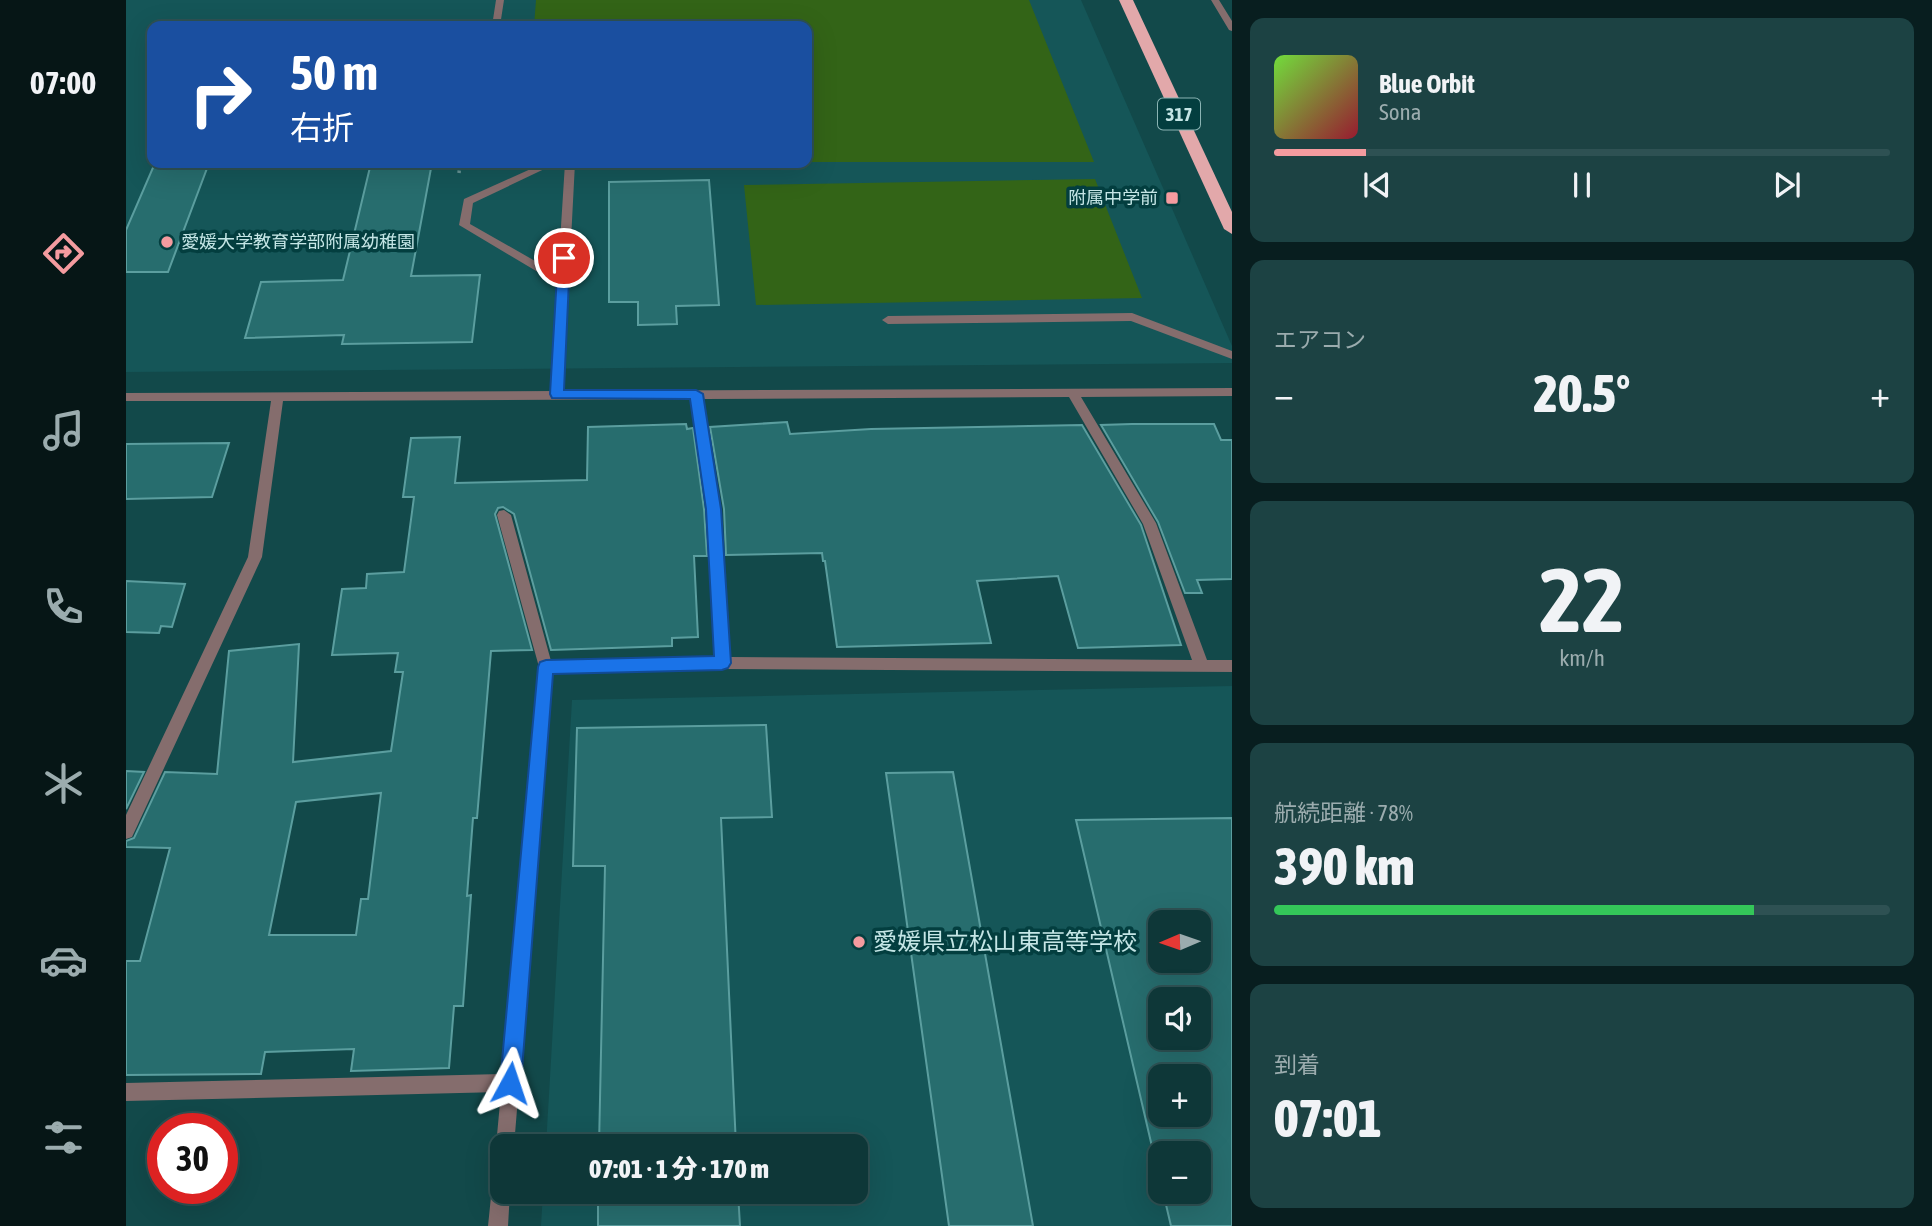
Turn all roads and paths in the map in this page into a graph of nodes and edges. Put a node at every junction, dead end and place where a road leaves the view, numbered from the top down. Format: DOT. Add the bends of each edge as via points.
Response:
graph roads {
  1 [pos="500,0"];
  2 [pos="1126,0"];
  3 [pos="1215,0"];
  4 [pos="497,21"];
  5 [pos="1232,27"];
  6 [pos="541,168"];
  7 [pos="570,168"];
  8 [pos="1232,229"];
  9 [pos="563,282"];
  10 [pos="888,320"];
  11 [pos="1232,355"];
  12 [pos="1073,393"];
  13 [pos="1232,393"];
  14 [pos="278,394"];
  15 [pos="556,394"];
  16 [pos="696,394"];
  17 [pos="126,397"];
  18 [pos="504,515"];
  19 [pos="722,663"];
  20 [pos="1202,666"];
  21 [pos="1232,666"];
  22 [pos="546,667"];
  23 [pos="126,832"];
  24 [pos="510,1083"];
  25 [pos="126,1092"];
  26 [pos="506,1134"];
  27 [pos="500,1204"];
  28 [pos="498,1226"];
  1 -- 4 [label="street"];
  2 -- 8 [label="highway, 317"];
  3 -- 5 [label="street"];
  6 -- 9 [label="street" via="468,201 464,225"];
  7 -- 9 [label="street"];
  9 -- 15 [label="street"];
  10 -- 11 [label="street" via="1132,317"];
  12 -- 13 [label="street"];
  12 -- 16 [label="street"];
  12 -- 20 [label="street" via="1149,523"];
  14 -- 15 [label="street"];
  14 -- 17 [label="street"];
  14 -- 23 [label="street" via="255,557"];
  15 -- 16 [label="street"];
  16 -- 19 [label="street" via="714,509"];
  18 -- 22 [label="street"];
  19 -- 20 [label="street"];
  19 -- 22 [label="street"];
  20 -- 21 [label="street"];
  22 -- 24 [label="street"];
  24 -- 25 [label="street"];
  24 -- 26 [label="street"];
  27 -- 28 [label="street"];
}
